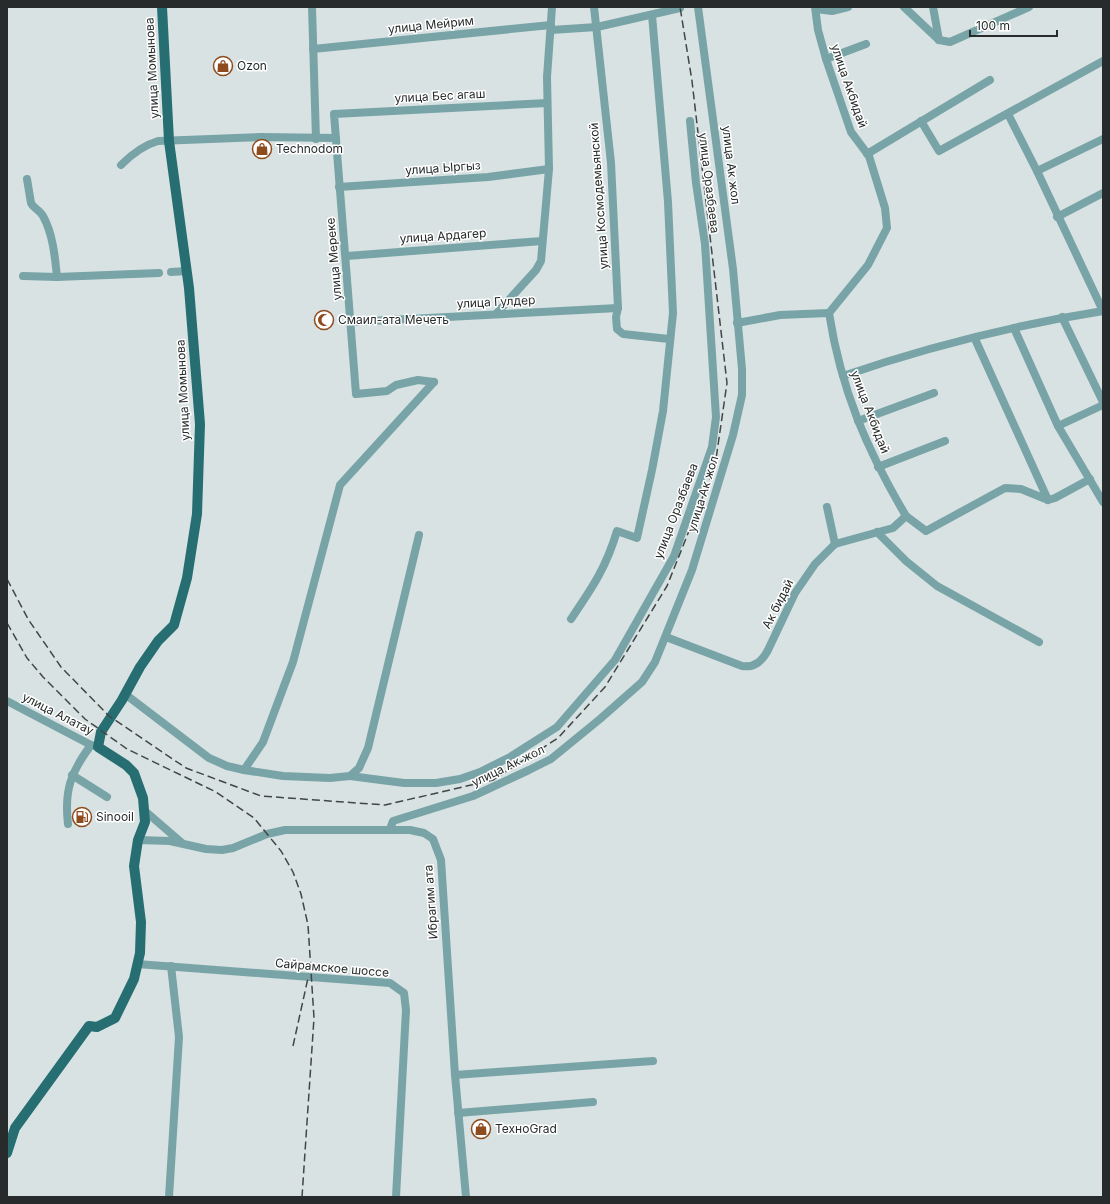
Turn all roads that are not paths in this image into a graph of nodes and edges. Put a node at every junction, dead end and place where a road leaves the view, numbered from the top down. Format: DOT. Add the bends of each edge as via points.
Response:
graph roads {
  1 [pos="162,7"];
  2 [pos="312,7"];
  3 [pos="552,7"];
  4 [pos="594,7"];
  5 [pos="698,7"];
  6 [pos="848,7"];
  7 [pos="904,7"];
  8 [pos="933,7"];
  9 [pos="1029,7"];
  10 [pos="680,8"];
  11 [pos="816,8"];
  12 [pos="655,12"];
  13 [pos="597,27"];
  14 [pos="551,28"];
  15 [pos="939,40"];
  16 [pos="866,44"];
  17 [pos="313,49"];
  18 [pos="826,59"];
  19 [pos="1103,61"];
  20 [pos="990,80"];
  21 [pos="547,103"];
  22 [pos="334,114"];
  23 [pos="1008,114"];
  24 [pos="690,120"];
  25 [pos="921,121"];
  26 [pos="336,138"];
  27 [pos="316,139"];
  28 [pos="1103,139"];
  29 [pos="169,141"];
  30 [pos="867,154"];
  31 [pos="121,165"];
  32 [pos="549,169"];
  33 [pos="1037,171"];
  34 [pos="27,179"];
  35 [pos="339,187"];
  36 [pos="1103,193"];
  37 [pos="1057,217"];
  38 [pos="542,241"];
  39 [pos="347,256"];
  40 [pos="187,271"];
  41 [pos="171,272"];
  42 [pos="159,273"];
  43 [pos="23,276"];
  44 [pos="57,277"];
  45 [pos="618,308"];
  46 [pos="1103,311"];
  47 [pos="829,313"];
  48 [pos="496,314"];
  49 [pos="1062,317"];
  50 [pos="351,322"];
  51 [pos="737,323"];
  52 [pos="1014,328"];
  53 [pos="975,338"];
  54 [pos="669,339"];
  55 [pos="843,376"];
  56 [pos="934,393"];
  57 [pos="1103,402"];
  58 [pos="1103,405"];
  59 [pos="858,421"];
  60 [pos="1058,426"];
  61 [pos="945,441"];
  62 [pos="880,471"];
  63 [pos="1090,479"];
  64 [pos="1048,500"];
  65 [pos="1103,502"];
  66 [pos="827,507"];
  67 [pos="906,516"];
  68 [pos="877,532"];
  69 [pos="419,535"];
  70 [pos="835,544"];
  71 [pos="571,619"];
  72 [pos="666,637"];
  73 [pos="1039,642"];
  74 [pos="125,694"];
  75 [pos="7,701"];
  76 [pos="94,746"];
  77 [pos="244,770"];
  78 [pos="72,775"];
  79 [pos="350,776"];
  80 [pos="107,797"];
  81 [pos="145,811"];
  82 [pos="68,824"];
  83 [pos="390,829"];
  84 [pos="138,840"];
  85 [pos="183,843"];
  86 [pos="137,964"];
  87 [pos="171,966"];
  88 [pos="653,1061"];
  89 [pos="455,1075"];
  90 [pos="593,1102"];
  91 [pos="458,1113"];
  92 [pos="7,1153"];
  93 [pos="169,1197"];
  94 [pos="396,1197"];
  95 [pos="466,1197"];
  1 -- 29 [label="main road, улица Момынова"];
  2 -- 17 [label="street"];
  3 -- 14 [label="street"];
  4 -- 13 [label="street, улица Космодемьянской"];
  5 -- 51 [label="street, улица Ак жол" via="733,269"];
  6 -- 11 [label="street" via="832,11"];
  7 -- 15 [label="street"];
  8 -- 15 [label="street"];
  9 -- 15 [label="street" via="950,42"];
  10 -- 12 [label="street, улица Мейрим"];
  11 -- 18 [label="street, улица Акбидай" via="818,30"];
  12 -- 13 [label="street, улица Мейрим"];
  12 -- 54 [label="street" via="673,313"];
  13 -- 14 [label="street, улица Мейрим"];
  13 -- 45 [label="street, улица Космодемьянской" via="611,163"];
  14 -- 17 [label="street, улица Мейрим"];
  14 -- 21 [label="street"];
  16 -- 18 [label="street"];
  17 -- 27 [label="street"];
  18 -- 30 [label="street, улица Акбидай" via="851,132"];
  19 -- 23 [label="street"];
  20 -- 25 [label="street"];
  21 -- 22 [label="street, улица Бес агаш"];
  21 -- 32 [label="street"];
  22 -- 26 [label="street, улица Мереке"];
  23 -- 25 [label="street" via="939,151"];
  23 -- 33 [label="street"];
  24 -- 79 [label="street, улица Оразбаева" via="705,244 716,417 712,448 674,556 614,660 557,727 510,757 460,779 436,783 404,783"];
  25 -- 30 [label="street"];
  26 -- 27 [label="street"];
  26 -- 35 [label="street, улица Мереке"];
  27 -- 29 [label="street" via="261,137"];
  28 -- 33 [label="street"];
  29 -- 31 [label="street" via="150,143"];
  29 -- 40 [label="main road, улица Момынова"];
  30 -- 47 [label="street, улица Акбидай" via="885,208 887,228 868,265"];
  32 -- 35 [label="street, улица Ыргыз" via="488,177"];
  32 -- 38 [label="street"];
  33 -- 37 [label="street"];
  34 -- 44 [label="street" via="32,206 39,209 44,217 52,242"];
  35 -- 39 [label="street, улица Мереке"];
  36 -- 37 [label="street"];
  37 -- 46 [label="street"];
  38 -- 39 [label="street, улица Ардагер"];
  38 -- 48 [label="street" via="541,261 536,270"];
  39 -- 50 [label="street, улица Мереке"];
  40 -- 41 [label="street"];
  40 -- 74 [label="main road, улица Момынова" via="200,424 197,514 187,578 174,625 158,641"];
  42 -- 44 [label="street"];
  43 -- 44 [label="street"];
  45 -- 48 [label="street, улица Гулдер"];
  45 -- 54 [label="street, улица Космодемьянской" via="617,329 623,334"];
  46 -- 49 [label="street"];
  47 -- 51 [label="street" via="780,315"];
  47 -- 55 [label="street, улица Акбидай" via="834,346"];
  48 -- 50 [label="street, улица Гулдер"];
  49 -- 52 [label="street"];
  49 -- 57 [label="street"];
  50 -- 77 [label="street, улица Мереке" via="356,394 387,391 396,385 418,380 434,382 340,485 293,662 263,742"];
  51 -- 72 [label="street, улица Ак жол" via="742,395 734,435 692,570"];
  52 -- 53 [label="street"];
  52 -- 60 [label="street"];
  53 -- 55 [label="street" via="908,354"];
  53 -- 64 [label="street"];
  54 -- 71 [label="street" via="663,411 637,538 617,531 600,576"];
  55 -- 59 [label="street, улица Акбидай"];
  56 -- 59 [label="street"];
  58 -- 60 [label="street"];
  59 -- 62 [label="street, улица Акбидай"];
  60 -- 63 [label="street"];
  61 -- 62 [label="street"];
  62 -- 67 [label="street"];
  63 -- 64 [label="street"];
  63 -- 65 [label="street"];
  64 -- 67 [label="street" via="1021,489 1005,488 929,530 922,529"];
  66 -- 70 [label="street"];
  67 -- 68 [label="street, Ак бидай" via="893,528"];
  68 -- 70 [label="street, Ак бидай"];
  68 -- 73 [label="street" via="906,561 937,586"];
  69 -- 79 [label="street" via="368,748 359,768"];
  70 -- 72 [label="street, Ак бидай" via="815,564 795,593 766,654 750,668"];
  72 -- 83 [label="street, улица Ак жол" via="655,662 642,682 551,759 473,796 394,821"];
  74 -- 76 [label="main road, улица Момынова"];
  74 -- 77 [label="street, улица Оразбаева" via="209,758"];
  75 -- 76 [label="street, улица Алатау"];
  76 -- 78 [label="street" via="76,766"];
  76 -- 81 [label="main road" via="126,765 134,773"];
  77 -- 79 [label="street, улица Оразбаева" via="283,776"];
  78 -- 80 [label="street"];
  78 -- 82 [label="street" via="67,793"];
  81 -- 84 [label="main road" via="145,822"];
  81 -- 85 [label="street"];
  83 -- 85 [label="street, Ибрагим ата" via="285,830 222,850"];
  83 -- 89 [label="street, Ибрагим ата" via="424,833 433,839 440,860"];
  84 -- 85 [label="street"];
  84 -- 86 [label="main road" via="134,866 141,922"];
  86 -- 87 [label="street, Сайрамское шоссе"];
  86 -- 92 [label="main road" via="134,979 115,1018 97,1027 89,1026 15,1128"];
  87 -- 93 [label="street" via="179,1037"];
  87 -- 94 [label="street, Сайрамское шоссе" via="390,983 404,993 406,1010"];
  88 -- 89 [label="street"];
  89 -- 91 [label="street, Ибрагим ата"];
  90 -- 91 [label="street"];
  91 -- 95 [label="street, Ибрагим ата"];
}
